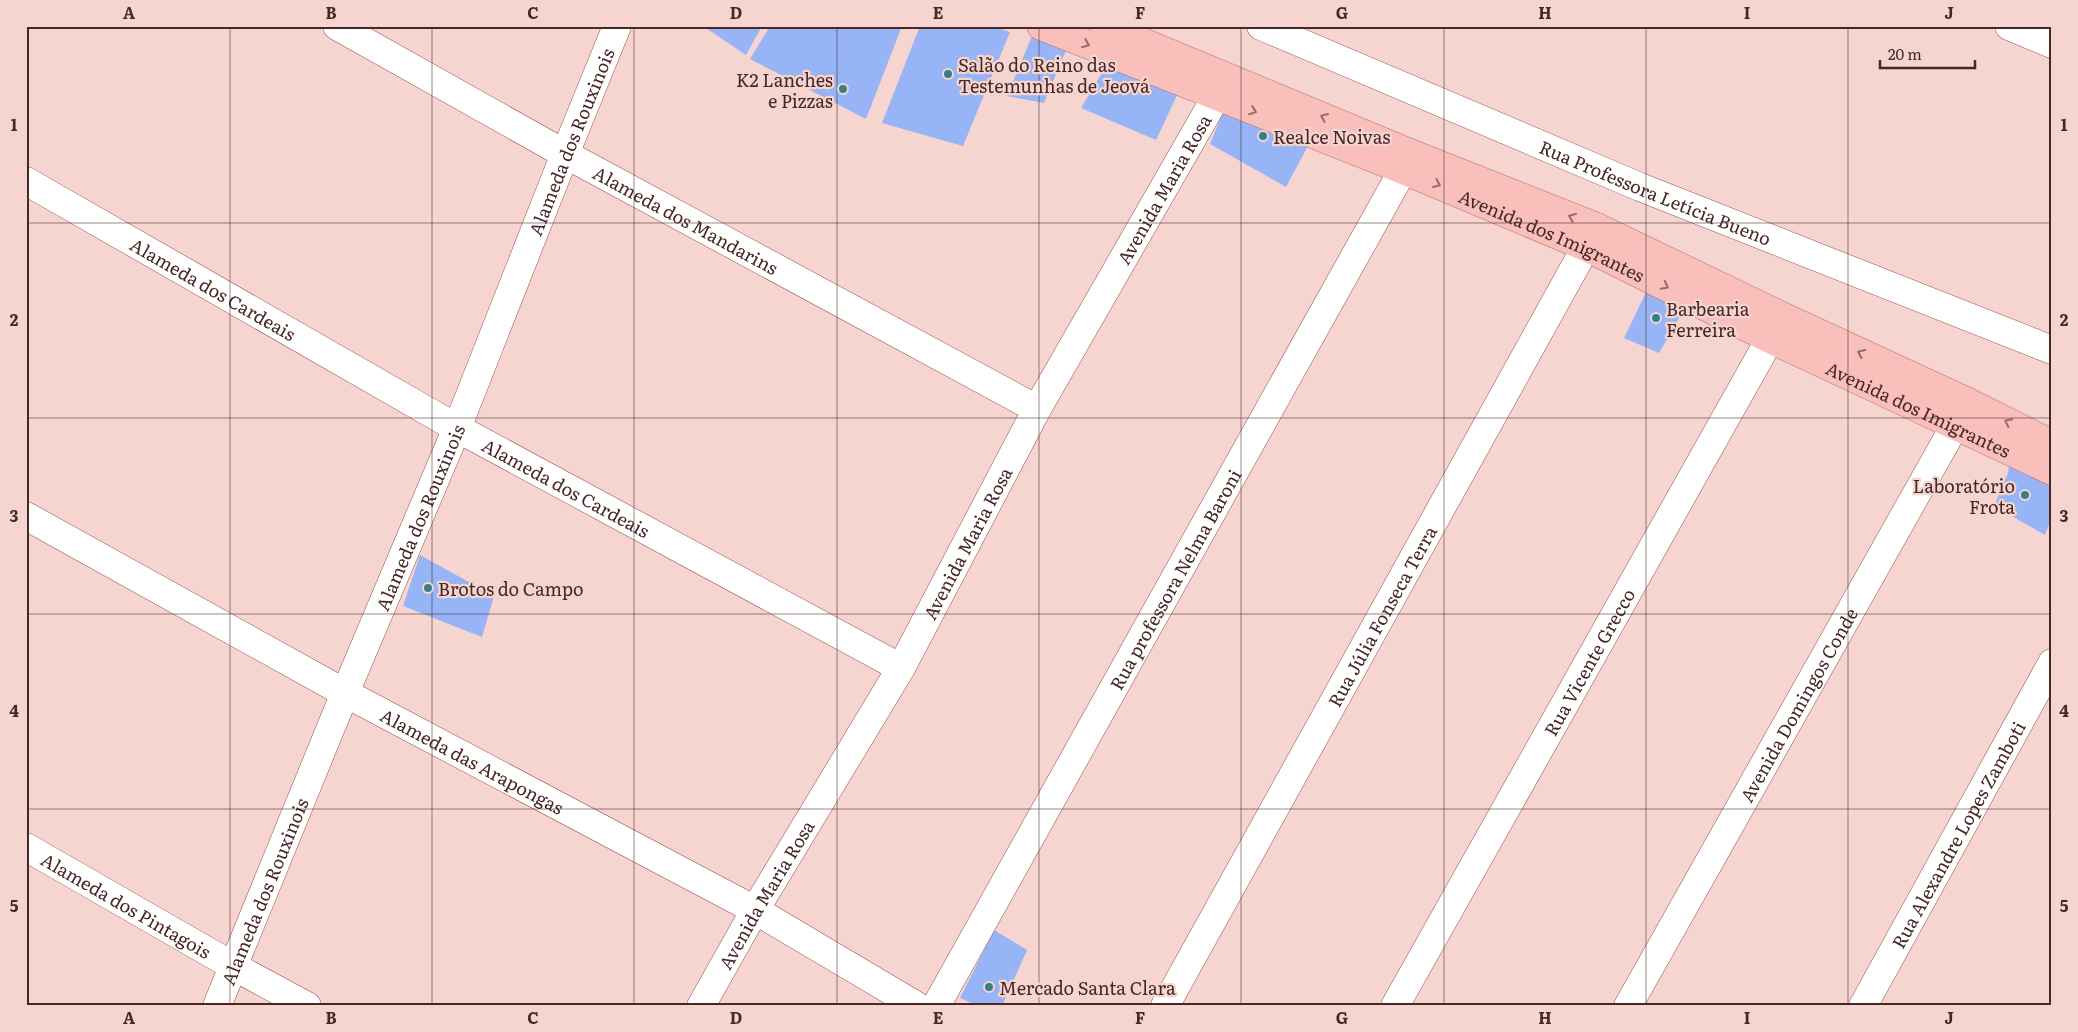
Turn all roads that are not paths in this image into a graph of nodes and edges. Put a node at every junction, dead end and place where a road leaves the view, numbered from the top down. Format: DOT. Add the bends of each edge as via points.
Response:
graph roads {
  1 [pos="337,26"];
  2 [pos="617,26"];
  3 [pos="1041,26"];
  4 [pos="1104,26"];
  5 [pos="1261,26"];
  6 [pos="2009,26"];
  7 [pos="2052,44"];
  8 [pos="1219,86"];
  9 [pos="565,154"];
  10 [pos="1406,161"];
  11 [pos="26,181"];
  12 [pos="1591,237"];
  13 [pos="1775,327"];
  14 [pos="2052,350"];
  15 [pos="1037,409"];
  16 [pos="1962,413"];
  17 [pos="457,428"];
  18 [pos="2052,444"];
  19 [pos="2052,471"];
  20 [pos="26,516"];
  21 [pos="2052,663"];
  22 [pos="901,668"];
  23 [pos="345,694"];
  24 [pos="26,847"];
  25 [pos="755,910"];
  26 [pos="233,966"];
  27 [pos="217,1006"];
  28 [pos="307,1006"];
  29 [pos="701,1006"];
  30 [pos="917,1006"];
  31 [pos="936,1006"];
  32 [pos="1165,1006"];
  33 [pos="1395,1006"];
  34 [pos="1628,1006"];
  35 [pos="1862,1006"];
  1 -- 9 [label="street, Alameda dos Mandarins"];
  2 -- 9 [label="street, Alameda dos Rouxinois"];
  3 -- 8 [label="main road, Avenida dos Imigrantes, one-way"];
  4 -- 8 [label="main road, Avenida dos Imigrantes"];
  5 -- 14 [label="street, Rua Professora Letícia Bueno" via="1640,187"];
  6 -- 7 [label="street"];
  8 -- 10 [label="main road, Avenida dos Imigrantes"];
  8 -- 15 [label="street, Avenida Maria Rosa"];
  9 -- 15 [label="street, Alameda dos Mandarins"];
  9 -- 17 [label="street, Alameda dos Rouxinois"];
  10 -- 12 [label="main road, Avenida dos Imigrantes"];
  10 -- 31 [label="street, Rua professora Nelma Baroni"];
  11 -- 17 [label="street, Alameda dos Cardeais"];
  12 -- 13 [label="main road, Avenida dos Imigrantes"];
  12 -- 32 [label="street, Rua Júlia Fonseca Terra"];
  13 -- 16 [label="main road, Avenida dos Imigrantes"];
  13 -- 33 [label="street, Rua Vicente Grecco"];
  15 -- 22 [label="street, Avenida Maria Rosa"];
  18 -- 16 [label="main road, Avenida dos Imigrantes, one-way"];
  16 -- 19 [label="main road, Avenida dos Imigrantes"];
  16 -- 34 [label="street, Avenida Domingos Conde"];
  17 -- 22 [label="street, Alameda dos Cardeais"];
  17 -- 23 [label="street, Alameda dos Rouxinois"];
  20 -- 23 [label="street, Alameda das Arapongas"];
  21 -- 35 [label="street, Rua Alexandre Lopes Zamboti"];
  22 -- 25 [label="street, Avenida Maria Rosa"];
  23 -- 25 [label="street, Alameda das Arapongas"];
  23 -- 26 [label="street, Alameda dos Rouxinois"];
  24 -- 26 [label="street, Alameda dos Pintagois"];
  25 -- 29 [label="street, Avenida Maria Rosa"];
  25 -- 30 [label="street, Alameda das Arapongas"];
  26 -- 27 [label="street, Alameda dos Rouxinois"];
  26 -- 28 [label="street, Alameda dos Pintagois"];
}
